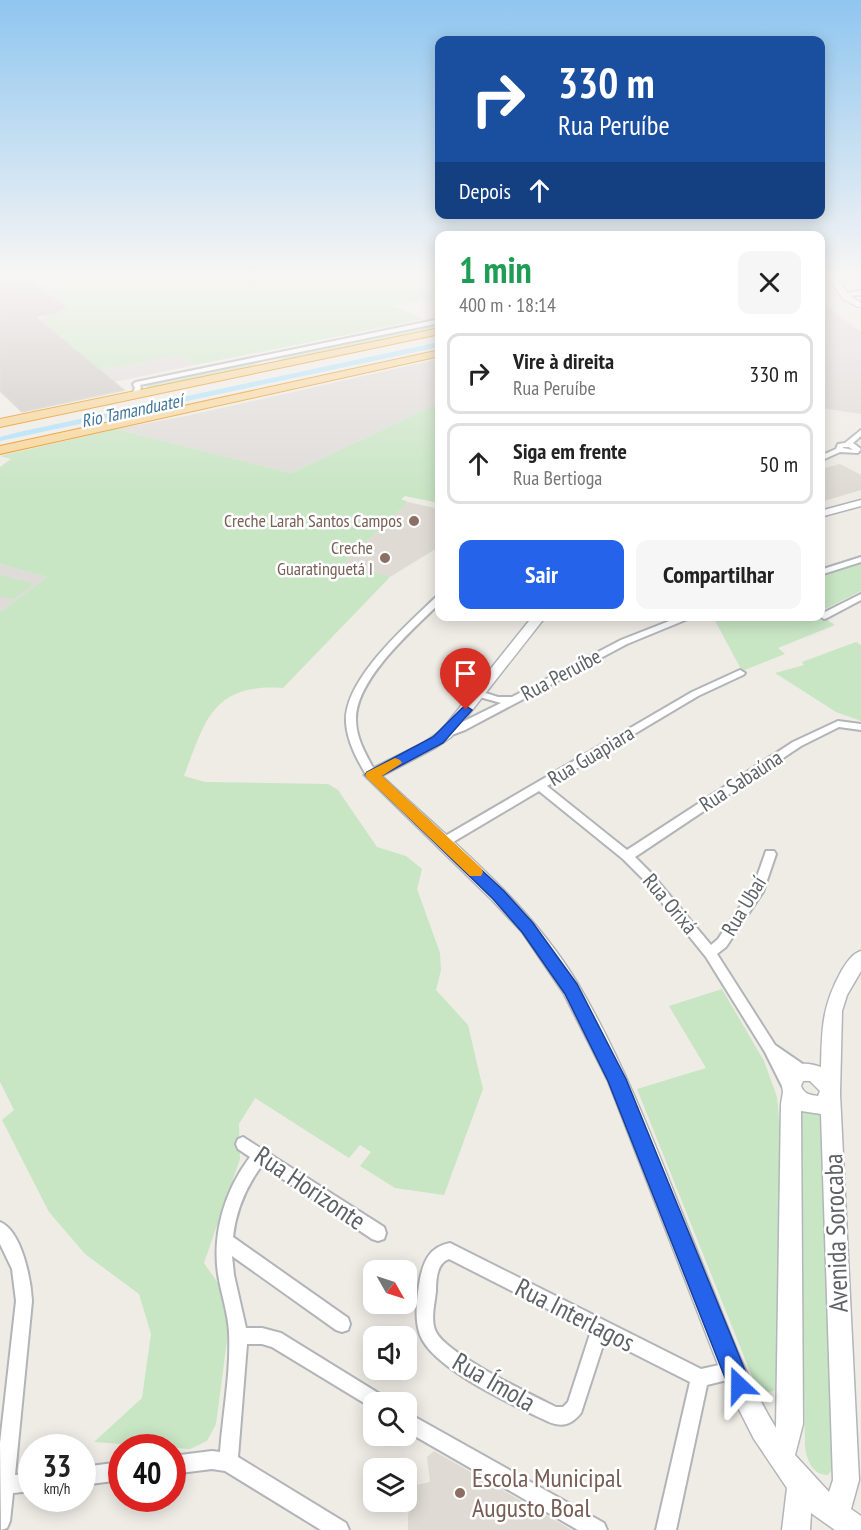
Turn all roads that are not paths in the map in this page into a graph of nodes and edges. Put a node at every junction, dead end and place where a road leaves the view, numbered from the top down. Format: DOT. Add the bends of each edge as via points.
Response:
graph roads {
  1 [pos="302,349"];
  2 [pos="349,349"];
  3 [pos="289,352"];
  4 [pos="435,354"];
  5 [pos="253,369"];
  6 [pos="193,382"];
  7 [pos="135,394"];
  8 [pos="203,403"];
  9 [pos="0,423"];
  10 [pos="861,432"];
  11 [pos="847,445"];
  12 [pos="0,450"];
  13 [pos="839,450"];
  14 [pos="860,450"];
  15 [pos="849,453"];
  16 [pos="825,457"];
  17 [pos="825,459"];
  18 [pos="861,502"];
  19 [pos="825,513"];
  20 [pos="861,559"];
  21 [pos="825,568"];
  22 [pos="861,597"];
  23 [pos="435,603"];
  24 [pos="825,615"];
  25 [pos="536,621"];
  26 [pos="677,621"];
  27 [pos="740,673"];
  28 [pos="479,694"];
  29 [pos="514,700"];
  30 [pos="861,728"];
  31 [pos="446,734"];
  32 [pos="372,775"];
  33 [pos="540,786"];
  34 [pos="444,842"];
  35 [pos="770,854"];
  36 [pos="627,856"];
  37 [pos="710,953"];
  38 [pos="861,958"];
  39 [pos="831,1045"];
  40 [pos="770,1048"];
  41 [pos="804,1071"];
  42 [pos="792,1091"];
  43 [pos="830,1092"];
  44 [pos="243,1144"];
  45 [pos="260,1155"];
  46 [pos="0,1230"];
  47 [pos="378,1233"];
  48 [pos="225,1241"];
  49 [pos="450,1251"];
  50 [pos="342,1324"];
  51 [pos="600,1329"];
  52 [pos="238,1336"];
  53 [pos="733,1371"];
  54 [pos="700,1378"];
  55 [pos="363,1393"];
  56 [pos="417,1427"];
  57 [pos="782,1458"];
  58 [pos="228,1462"];
  59 [pos="186,1463"];
  60 [pos="18,1484"];
  61 [pos="801,1484"];
  62 [pos="4,1485"];
  63 [pos="836,1514"];
  64 [pos="0,1521"];
  65 [pos="339,1530"];
  66 [pos="597,1530"];
  67 [pos="666,1530"];
  68 [pos="796,1530"];
  69 [pos="858,1530"];
  1 -- 3 [label="street"];
  2 -- 5 [label="highway"];
  3 -- 5 [label="highway"];
  3 -- 7 [label="street" via="136,384"];
  4 -- 8 [label="highway"];
  5 -- 6 [label="highway"];
  6 -- 7 [label="highway"];
  6 -- 8 [label="highway" via="214,386"];
  7 -- 9 [label="highway"];
  8 -- 12 [label="highway"];
  10 -- 11 [label="street"];
  11 -- 13 [label="street" via="840,445"];
  11 -- 14 [label="street"];
  13 -- 15 [label="street"];
  13 -- 16 [label="street"];
  14 -- 15 [label="street"];
  15 -- 17 [label="street"];
  18 -- 19 [label="street"];
  20 -- 21 [label="street"];
  22 -- 24 [label="street"];
  23 -- 32 [label="street" via="370,669 353,698 352,736"];
  25 -- 28 [label="street"];
  26 -- 29 [label="street, Rua Peruíbe" via="636,636"];
  27 -- 33 [label="street, Rua Guapiara" via="695,694"];
  28 -- 29 [label="street"];
  28 -- 31 [label="street"];
  29 -- 31 [label="street, Rua Peruíbe"];
  30 -- 36 [label="street, Rua Sabaúna" via="838,724 797,744"];
  31 -- 32 [label="street, Rua Peruíbe"];
  32 -- 34 [label="street"];
  33 -- 34 [label="street, Rua Guapiara"];
  33 -- 36 [label="street, Rua Orixá"];
  34 -- 53 [label="street" via="528,927 571,989 617,1079"];
  35 -- 37 [label="street, Rua Ubaí" via="759,889 722,943"];
  36 -- 37 [label="street, Rua Orixá"];
  37 -- 40 [label="street, Rua Orixá"];
  38 -- 39 [label="street, Avenida Sorocaba" via="838,994"];
  39 -- 41 [label="street" via="819,1064"];
  39 -- 43 [label="street, Avenida Sorocaba"];
  40 -- 41 [label="street, Rua Orixá"];
  40 -- 42 [label="street, Rua Orixá"];
  41 -- 42 [label="street" via="794,1075"];
  41 -- 43 [label="street" via="821,1077"];
  42 -- 43 [label="street" via="804,1103 814,1106 827,1101"];
  42 -- 57 [label="street, Avenida Sorocaba" via="790,1424"];
  43 -- 63 [label="street, Avenida Sorocaba" via="846,1480"];
  44 -- 45 [label="street, Rua Horizonte"];
  45 -- 47 [label="street, Rua Horizonte"];
  45 -- 48 [label="street" via="237,1193"];
  46 -- 62 [label="street" via="16,1254 25,1290"];
  48 -- 50 [label="street"];
  48 -- 52 [label="street" via="226,1274"];
  49 -- 51 [label="street, Rua Interlagos"];
  49 -- 51 [label="street, Rua Ímola" via="436,1257 428,1276 425,1312 431,1339 454,1360 555,1416 567,1416 575,1407"];
  51 -- 54 [label="street, Rua Interlagos"];
  52 -- 55 [label="street" via="274,1339"];
  52 -- 58 [label="street"];
  53 -- 54 [label="street"];
  53 -- 57 [label="street"];
  54 -- 67 [label="street"];
  56 -- 66 [label="street"];
  57 -- 61 [label="street"];
  58 -- 59 [label="street"];
  58 -- 65 [label="street"];
  60 -- 62 [label="street"];
  61 -- 63 [label="street"];
  61 -- 68 [label="street"];
  62 -- 64 [label="street"];
  63 -- 69 [label="street"];
}
